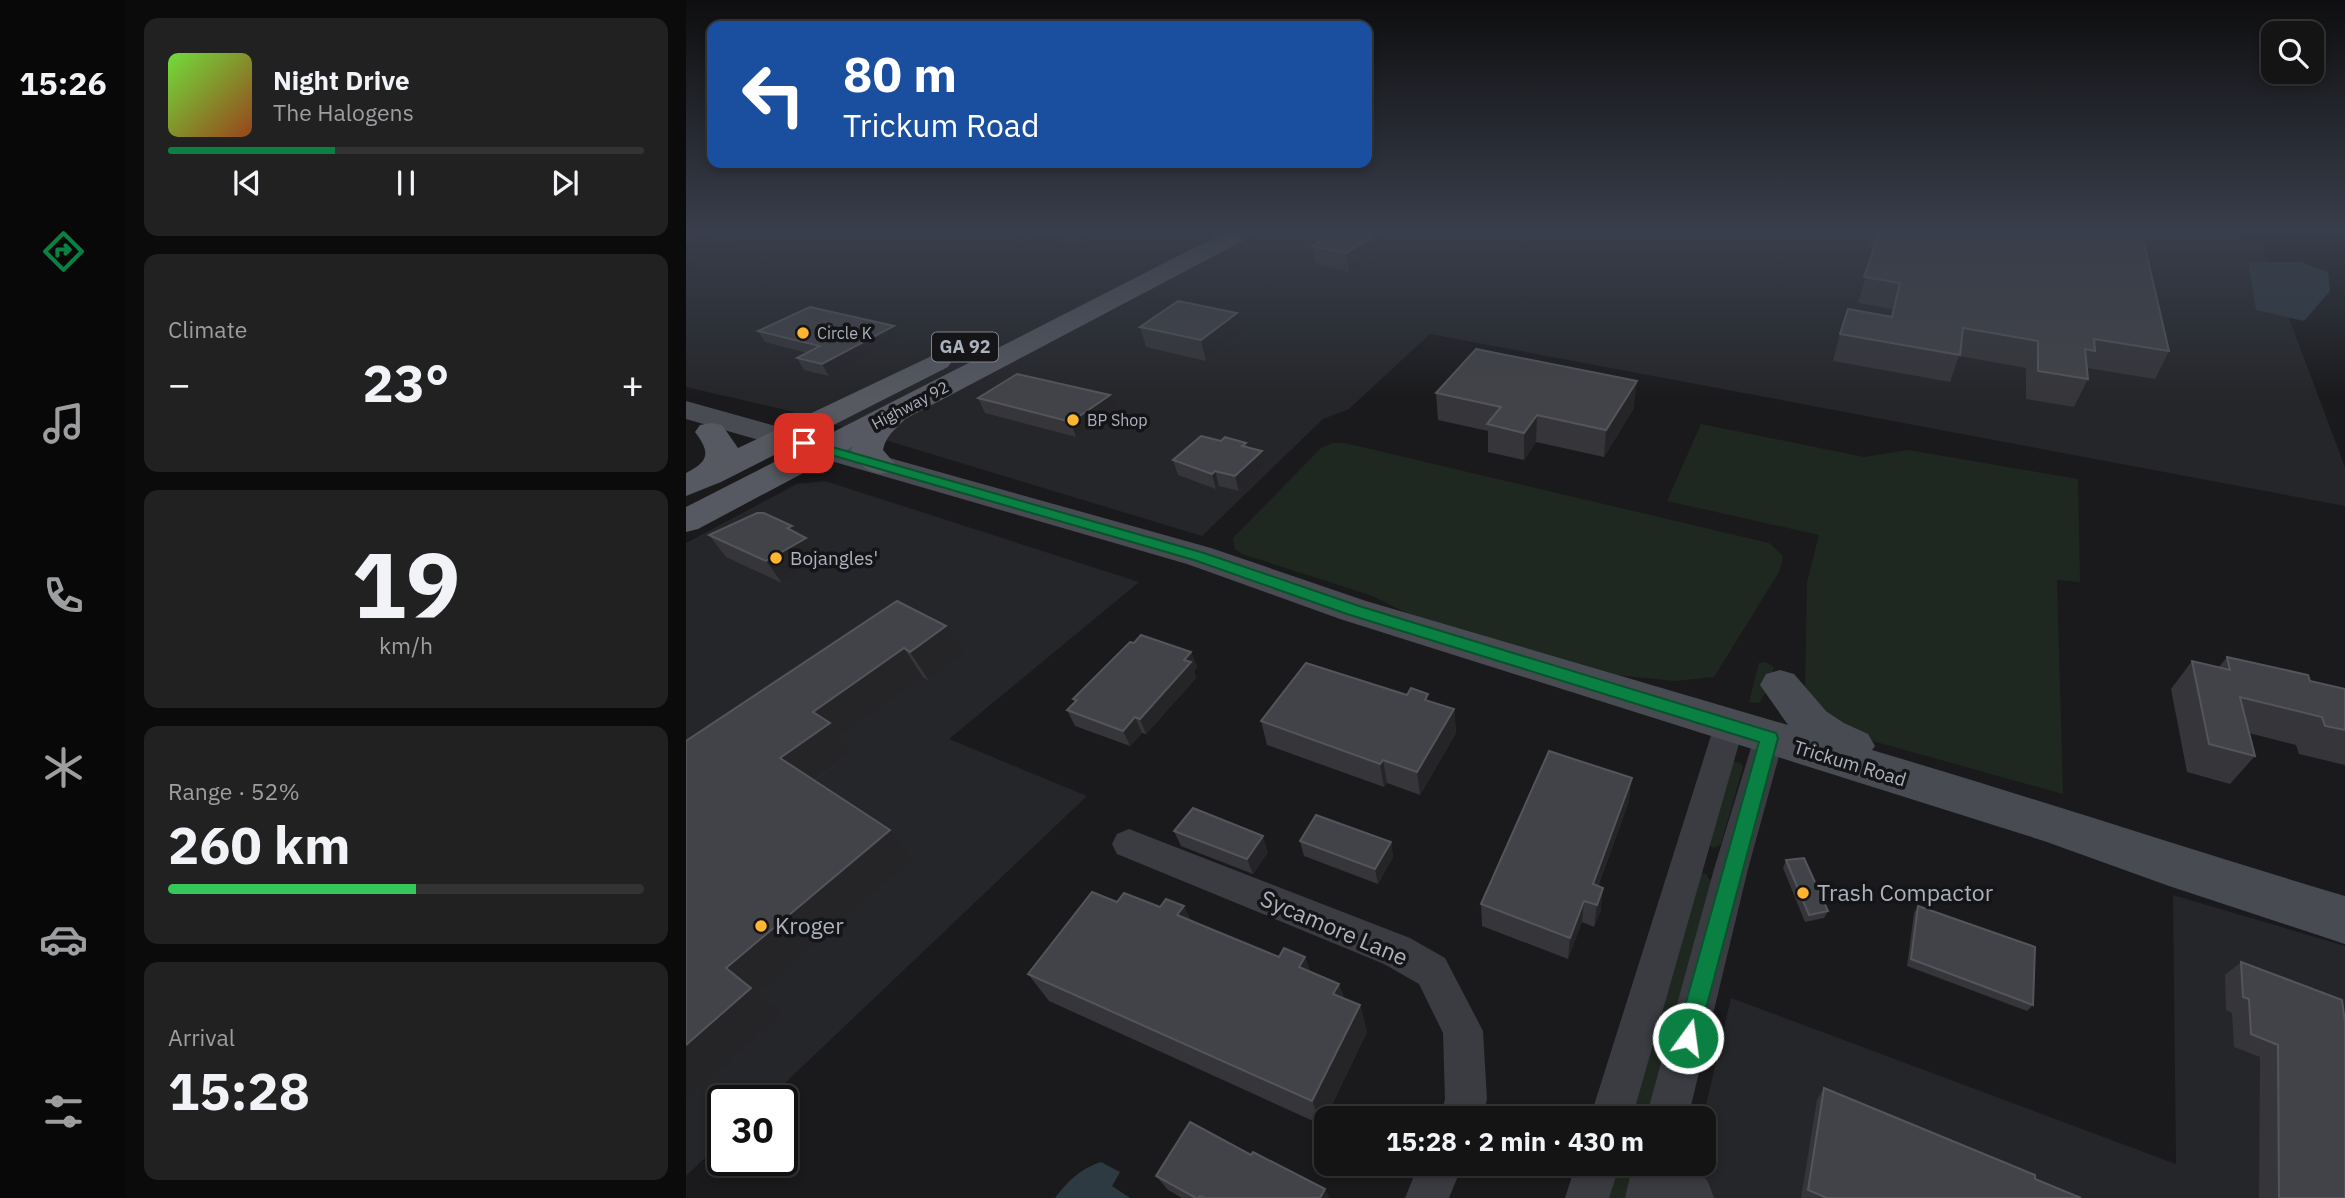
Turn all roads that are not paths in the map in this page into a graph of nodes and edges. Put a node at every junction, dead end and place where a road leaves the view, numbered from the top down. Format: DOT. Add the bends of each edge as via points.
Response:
graph roads {
  1 [pos="1095,286"];
  2 [pos="1138,286"];
  3 [pos="686,410"];
  4 [pos="897,411"];
  5 [pos="699,428"];
  6 [pos="794,456"];
  7 [pos="880,465"];
  8 [pos="698,480"];
  9 [pos="686,507"];
  10 [pos="686,521"];
  11 [pos="1353,610"];
  12 [pos="1780,685"];
  13 [pos="1729,726"];
  14 [pos="1769,738"];
  15 [pos="2044,821"];
  16 [pos="1129,844"];
  17 [pos="2345,920"];
  18 [pos="1464,1106"];
  19 [pos="1615,1106"];
  20 [pos="1670,1106"];
  21 [pos="1436,1176"];
  22 [pos="1594,1176"];
  23 [pos="1653,1176"];
  24 [pos="1676,1176"];
  25 [pos="1427,1198"];
  26 [pos="1587,1198"];
  27 [pos="1647,1198"];
  28 [pos="1692,1198"];
  1 -- 6 [label="main road, Highway 92 / GA 92"];
  2 -- 4 [label="main road, Highway 92 / GA 92"];
  3 -- 6 [label="street, Trickum Road"];
  4 -- 6 [label="main road, Highway 92 / GA 92"];
  4 -- 7 [label="main road" via="867,444 867,452"];
  5 -- 6 [label="street, Trickum Road"];
  5 -- 8 [label="main road" via="724,450 722,459"];
  6 -- 7 [label="street, Trickum Road"];
  6 -- 8 [label="main road, Highway 92 / GA 92"];
  6 -- 9 [label="main road" via="754,471"];
  6 -- 10 [label="main road, Highway 92 / GA 92"];
  6 -- 11 [label="street, Trickum Road" via="1096,549"];
  7 -- 11 [label="street, Trickum Road" via="1199,556"];
  11 -- 13 [label="street, Trickum Road"];
  12 -- 15 [label="street" via="1813,727 1837,741 2017,801"];
  13 -- 14 [label="street, Trickum Road"];
  13 -- 19 [label="street"];
  14 -- 15 [label="street, Trickum Road"];
  14 -- 20 [label="street"];
  15 -- 17 [label="street, Trickum Road"];
  16 -- 18 [label="street, Sycamore Lane" via="1397,951 1432,971 1463,1031"];
  21 -- 25 [label="street"];
  22 -- 26 [label="street"];
  23 -- 27 [label="street"];
  24 -- 28 [label="street"];
}
